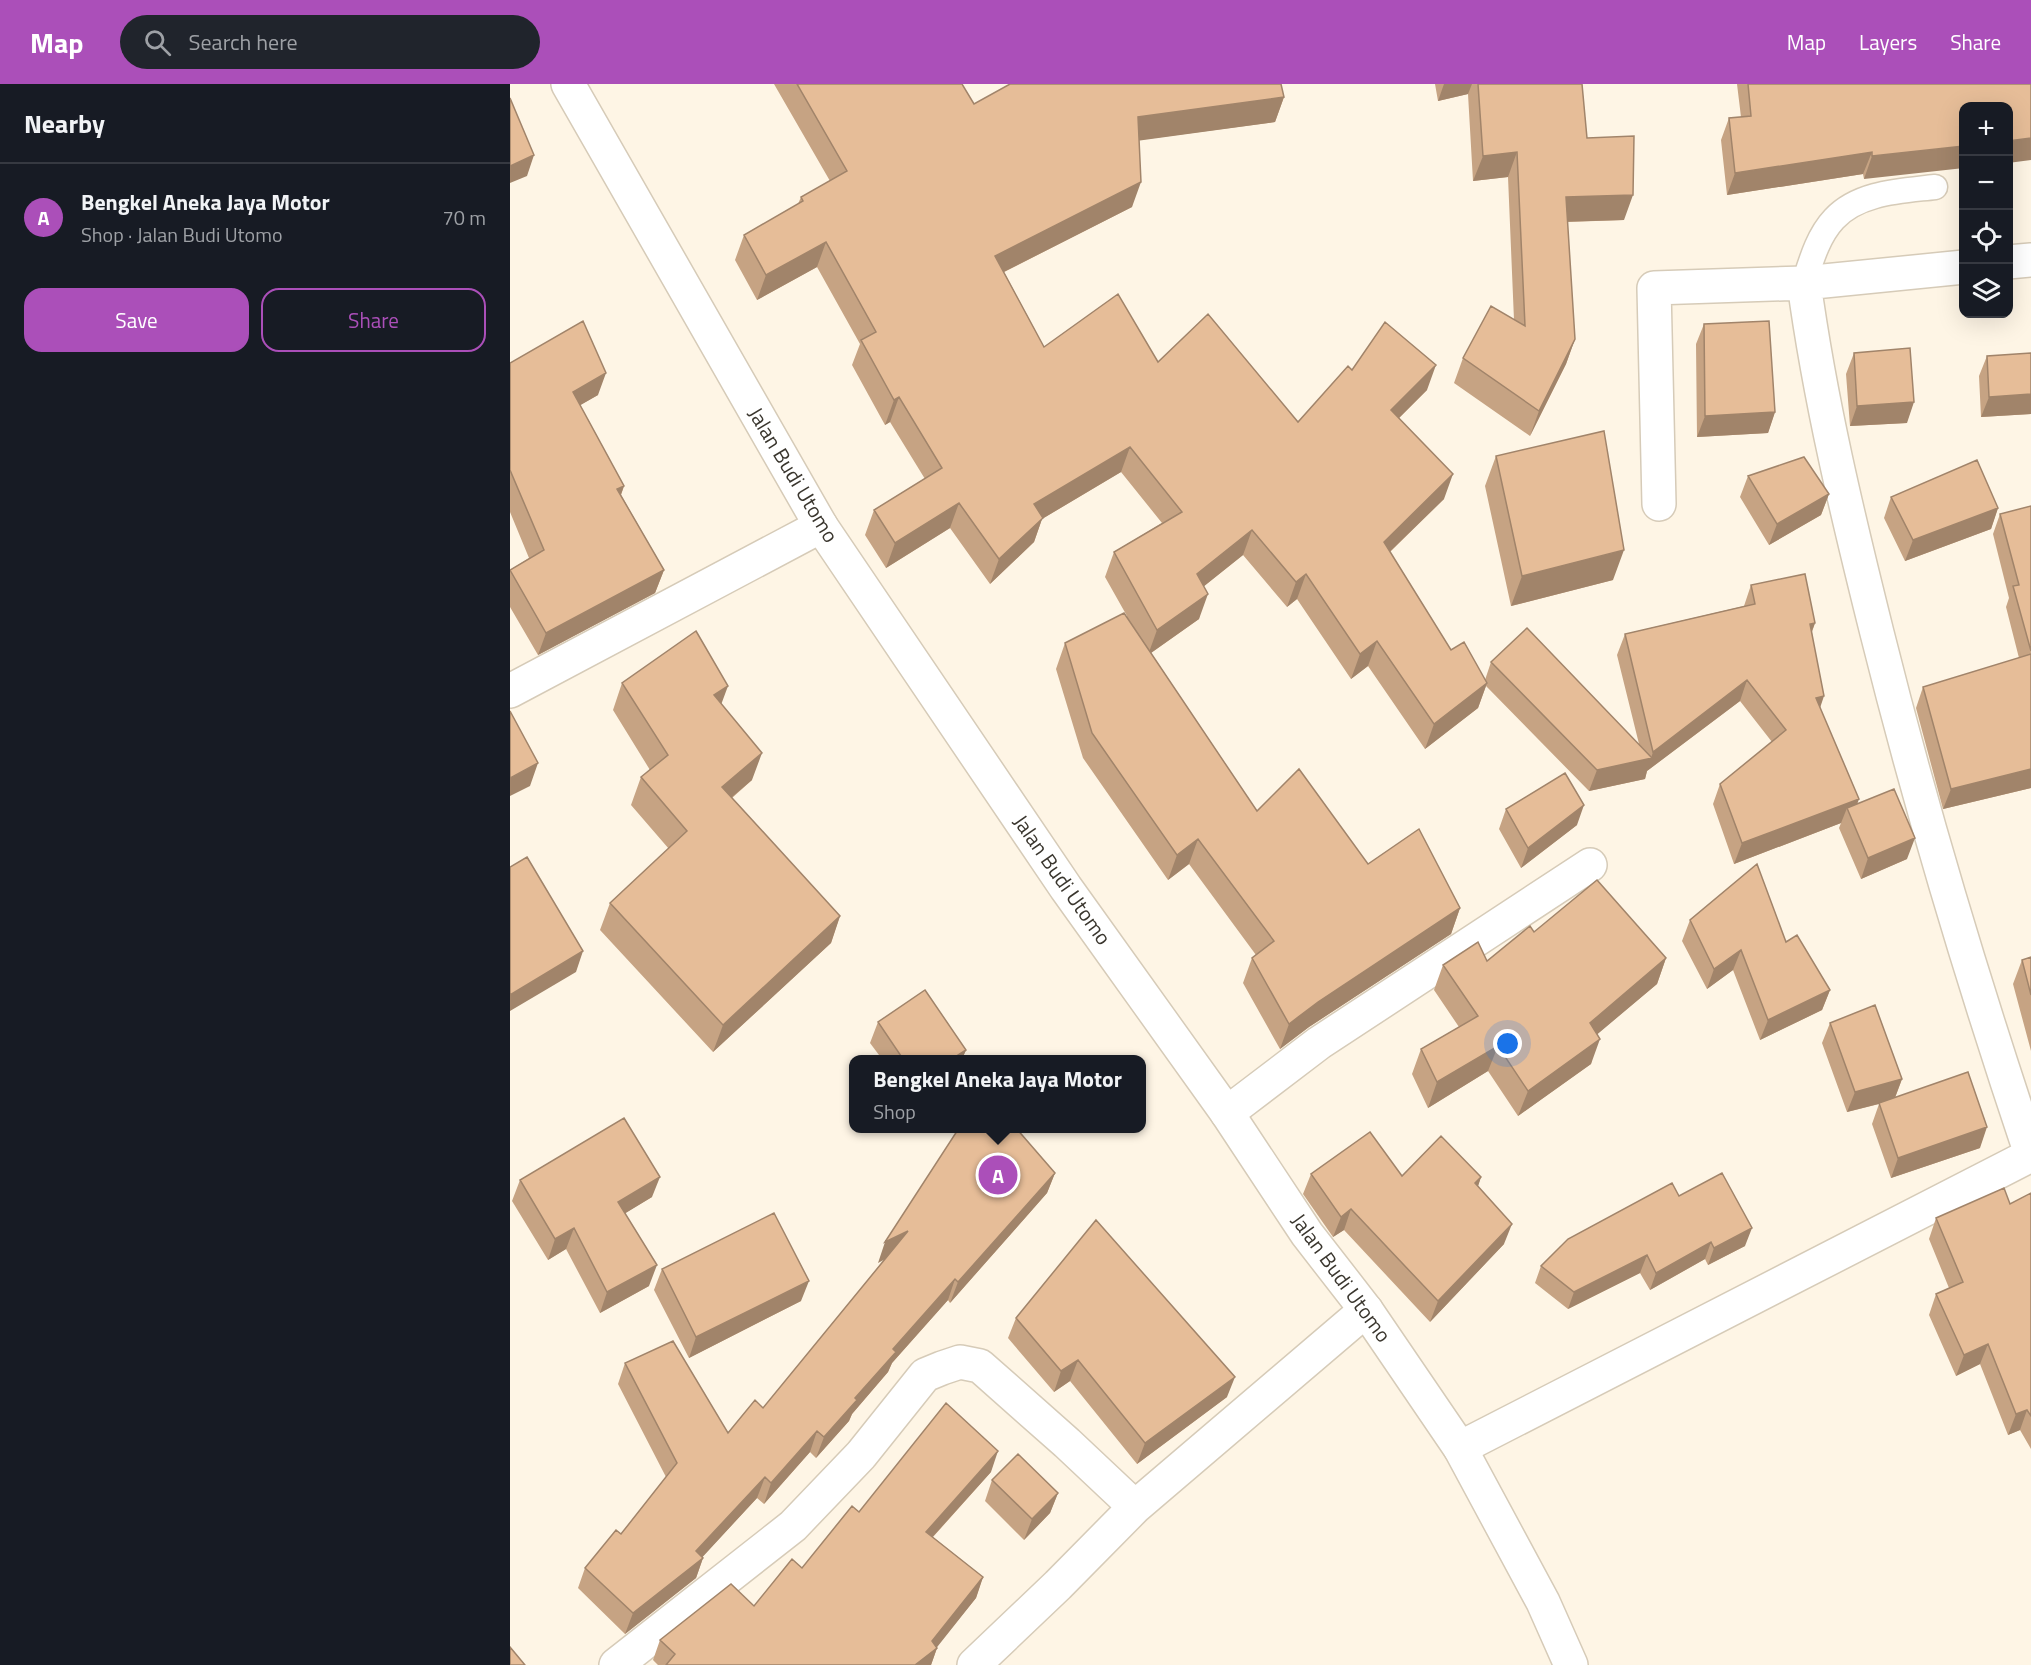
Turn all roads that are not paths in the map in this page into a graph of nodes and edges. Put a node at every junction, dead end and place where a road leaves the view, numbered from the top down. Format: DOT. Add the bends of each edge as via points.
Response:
graph roads {
  1 [pos="568,84"];
  2 [pos="1935,187"];
  3 [pos="2031,260"];
  4 [pos="2013,262"];
  5 [pos="1959,268"];
  6 [pos="1804,283"];
  7 [pos="1659,504"];
  8 [pos="821,526"];
  9 [pos="510,691"];
  10 [pos="1590,865"];
  11 [pos="1227,1113"];
  12 [pos="2031,1155"];
  13 [pos="1366,1310"];
  14 [pos="1460,1448"];
  15 [pos="1135,1507"];
  16 [pos="616,1665"];
  17 [pos="974,1665"];
  18 [pos="1571,1665"];
  1 -- 8 [label="street, Jalan Budi Utomo"];
  2 -- 6 [label="lane" via="1883,193 1834,219 1817,245"];
  3 -- 4 [label="street"];
  5 -- 6 [label="street"];
  6 -- 7 [label="street" via="1654,288"];
  6 -- 12 [label="street" via="1815,360 1852,531 1902,733 1994,1045"];
  8 -- 9 [label="street"];
  8 -- 11 [label="street, Jalan Budi Utomo" via="1066,888"];
  10 -- 11 [label="street" via="1319,1043"];
  11 -- 13 [label="street, Jalan Budi Utomo" via="1307,1234"];
  12 -- 14 [label="street"];
  13 -- 14 [label="street, Jalan Budi Utomo"];
  13 -- 15 [label="street"];
  14 -- 18 [label="street, Jalan Budi Utomo" via="1543,1602"];
  15 -- 16 [label="street" via="980,1366 960,1362 925,1375 861,1455 793,1526"];
  15 -- 17 [label="street"];
}
